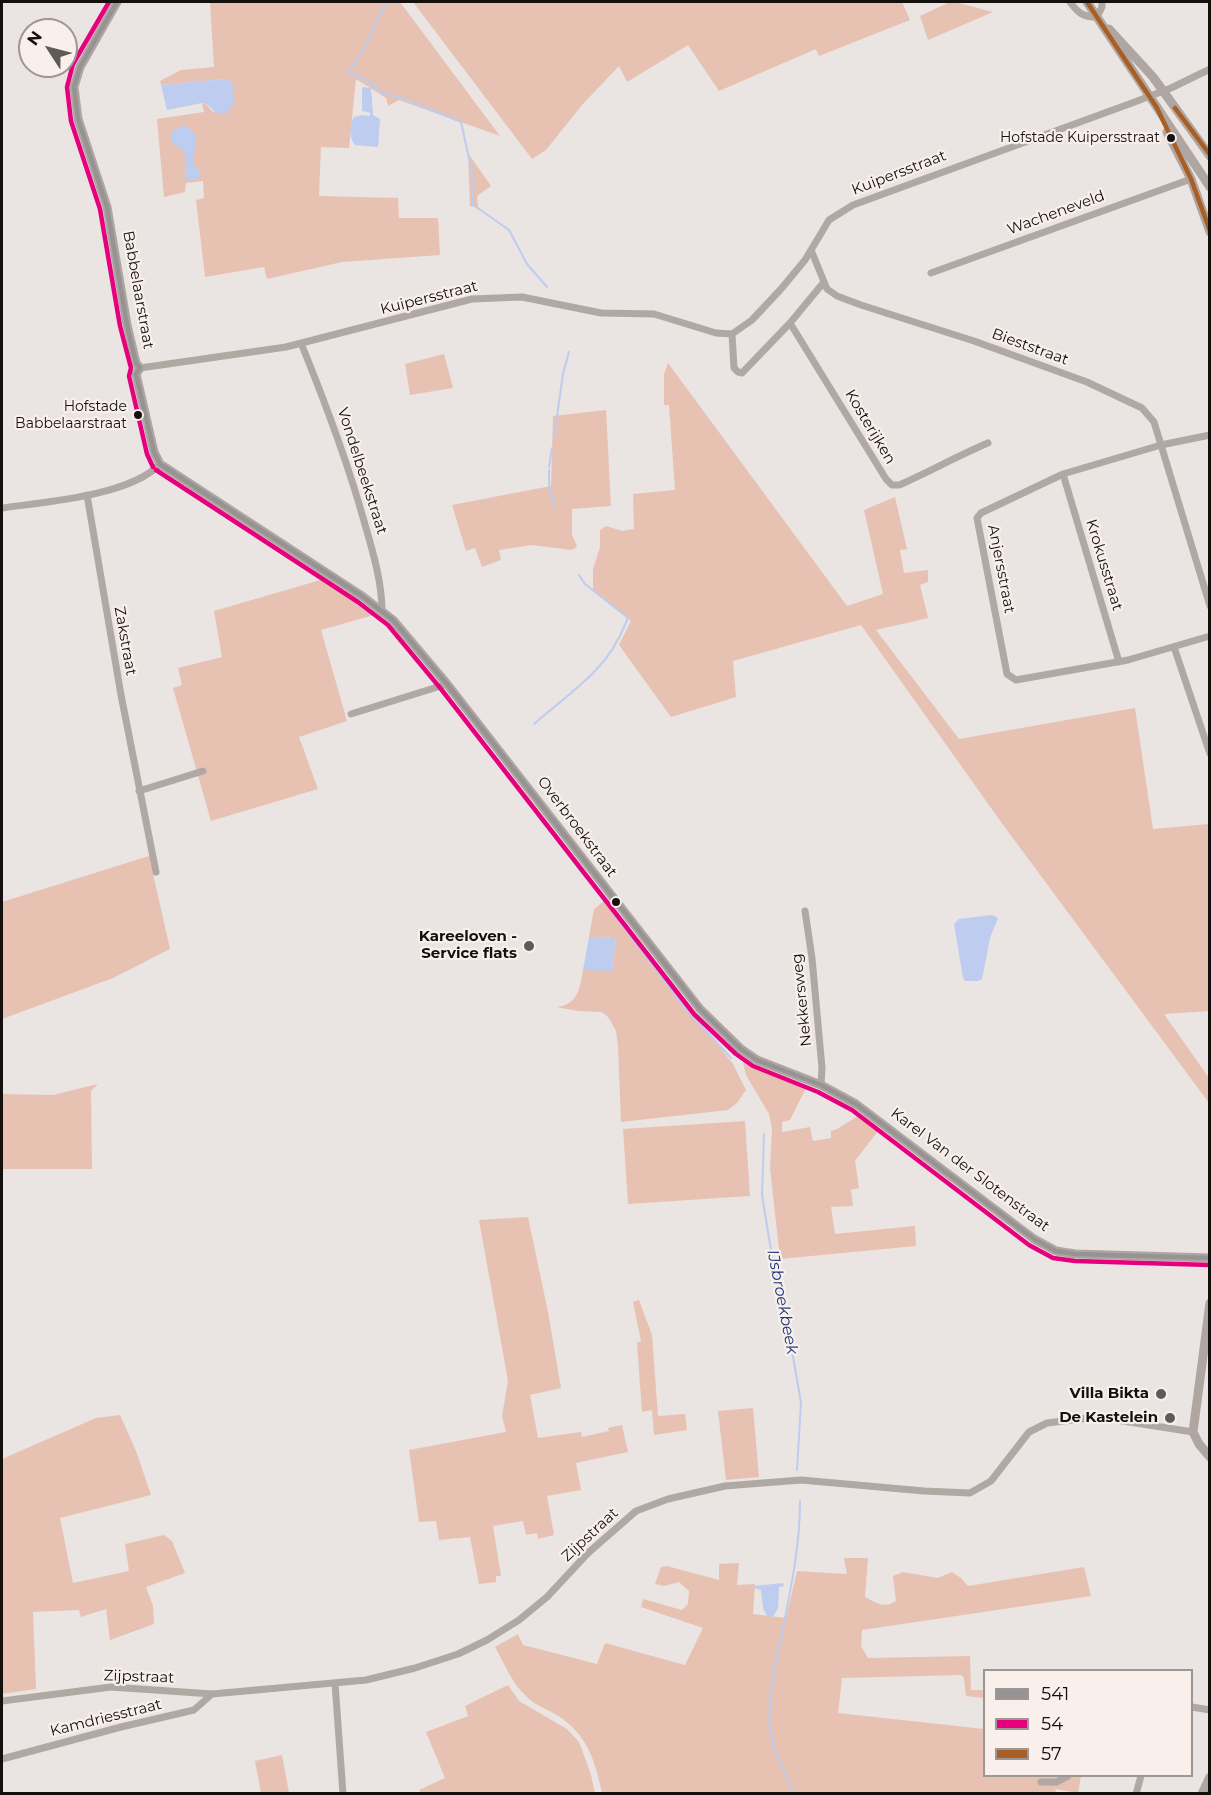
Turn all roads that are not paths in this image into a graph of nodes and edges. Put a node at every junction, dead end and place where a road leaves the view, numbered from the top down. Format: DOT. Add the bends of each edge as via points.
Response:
graph roads {
  1 [pos="117,2"];
  2 [pos="1070,2"];
  3 [pos="1087,2"];
  4 [pos="1102,2"];
  5 [pos="1097,17"];
  6 [pos="1209,69"];
  7 [pos="1162,91"];
  8 [pos="1149,95"];
  9 [pos="1157,108"];
  10 [pos="1209,156"];
  11 [pos="1191,179"];
  12 [pos="1209,188"];
  13 [pos="1208,224"];
  14 [pos="811,250"];
  15 [pos="931,273"];
  16 [pos="824,282"];
  17 [pos="790,323"];
  18 [pos="732,334"];
  19 [pos="302,343"];
  20 [pos="140,368"];
  21 [pos="1209,435"];
  22 [pos="988,443"];
  23 [pos="1161,445"];
  24 [pos="160,464"];
  25 [pos="1063,474"];
  26 [pos="87,495"];
  27 [pos="2,508"];
  28 [pos="1209,606"];
  29 [pos="382,611"];
  30 [pos="1209,636"];
  31 [pos="1174,647"];
  32 [pos="1119,662"];
  33 [pos="447,684"];
  34 [pos="351,714"];
  35 [pos="1209,754"];
  36 [pos="203,771"];
  37 [pos="139,791"];
  38 [pos="156,872"];
  39 [pos="805,911"];
  40 [pos="732,1041"];
  41 [pos="821,1085"];
  42 [pos="1209,1258"];
  43 [pos="1209,1303"];
  44 [pos="1193,1432"];
  45 [pos="1209,1457"];
  46 [pos="335,1683"];
  47 [pos="212,1694"];
  48 [pos="2,1701"];
  49 [pos="1193,1707"];
  50 [pos="1209,1710"];
  51 [pos="2,1759"];
  52 [pos="1066,1777"];
  53 [pos="1141,1777"];
  54 [pos="1209,1777"];
  55 [pos="1041,1782"];
  56 [pos="343,1794"];
  57 [pos="1136,1794"];
  58 [pos="1202,1794"];
  1 -- 20 [label="street, Babbelaarstraat" via="80,67 74,87 78,119 107,207 127,325"];
  2 -- 5 [label="street" via="1078,13"];
  3 -- 5 [label="street"];
  4 -- 5 [label="street"];
  5 -- 7 [label="street"];
  5 -- 8 [label="street"];
  6 -- 7 [label="street, Kuipersstraat"];
  7 -- 8 [label="street, Kuipersstraat"];
  7 -- 10 [label="street"];
  8 -- 9 [label="street"];
  8 -- 14 [label="street, Kuipersstraat" via="853,204 829,220"];
  9 -- 11 [label="street"];
  9 -- 12 [label="street"];
  11 -- 13 [label="street"];
  11 -- 15 [label="street, Wacheneveld"];
  14 -- 16 [label="street"];
  14 -- 18 [label="street, Kuipersstraat" via="760,312"];
  16 -- 17 [label="street"];
  16 -- 23 [label="street, Bieststraat" via="831,292 861,305 1087,382 1134,404 1151,417"];
  17 -- 18 [label="street" via="742,373 734,368"];
  17 -- 22 [label="street, Kosterijken" via="892,485"];
  18 -- 19 [label="street, Kuipersstraat" via="716,333 654,314 601,313 541,299 501,296 472,299"];
  19 -- 20 [label="street, Kuipersstraat"];
  19 -- 29 [label="street, Vondelbeekstraat" via="332,418 370,540"];
  20 -- 24 [label="street, Babbelaarstraat" via="136,374"];
  21 -- 23 [label="street"];
  23 -- 25 [label="street, Anjersstraat"];
  23 -- 28 [label="street"];
  24 -- 26 [label="street" via="135,481"];
  24 -- 29 [label="street, Overbroekstraat"];
  25 -- 32 [label="street, Krokusstraat"];
  25 -- 32 [label="street, Anjersstraat" via="977,518 1007,674 1016,680"];
  26 -- 27 [label="street"];
  26 -- 37 [label="street, Zakstraat"];
  29 -- 33 [label="street, Overbroekstraat"];
  30 -- 31 [label="street, Anjersstraat"];
  31 -- 32 [label="street, Anjersstraat"];
  31 -- 35 [label="street"];
  33 -- 34 [label="street"];
  33 -- 40 [label="street, Overbroekstraat" via="700,1009"];
  36 -- 37 [label="street"];
  37 -- 38 [label="street, Zakstraat"];
  39 -- 41 [label="street, Nekkersweg"];
  40 -- 41 [label="street, Karel Van der Slotenstraat" via="757,1060"];
  41 -- 42 [label="street, Karel Van der Slotenstraat" via="874,1117 1034,1239 1056,1251"];
  43 -- 44 [label="street"];
  44 -- 45 [label="street"];
  44 -- 46 [label="street, Zijpstraat" via="1098,1417 1047,1423 1029,1432 991,1481 970,1492 801,1480 725,1486 668,1499 636,1511 588,1553 547,1597 487,1640 415,1668"];
  46 -- 47 [label="street, Zijpstraat"];
  46 -- 56 [label="street"];
  47 -- 48 [label="street, Zijpstraat" via="111,1687"];
  47 -- 51 [label="street, Kamdriesstraat" via="194,1710"];
  49 -- 50 [label="street"];
  52 -- 55 [label="street" via="1057,1782"];
  53 -- 57 [label="street"];
  54 -- 58 [label="street"];
}
